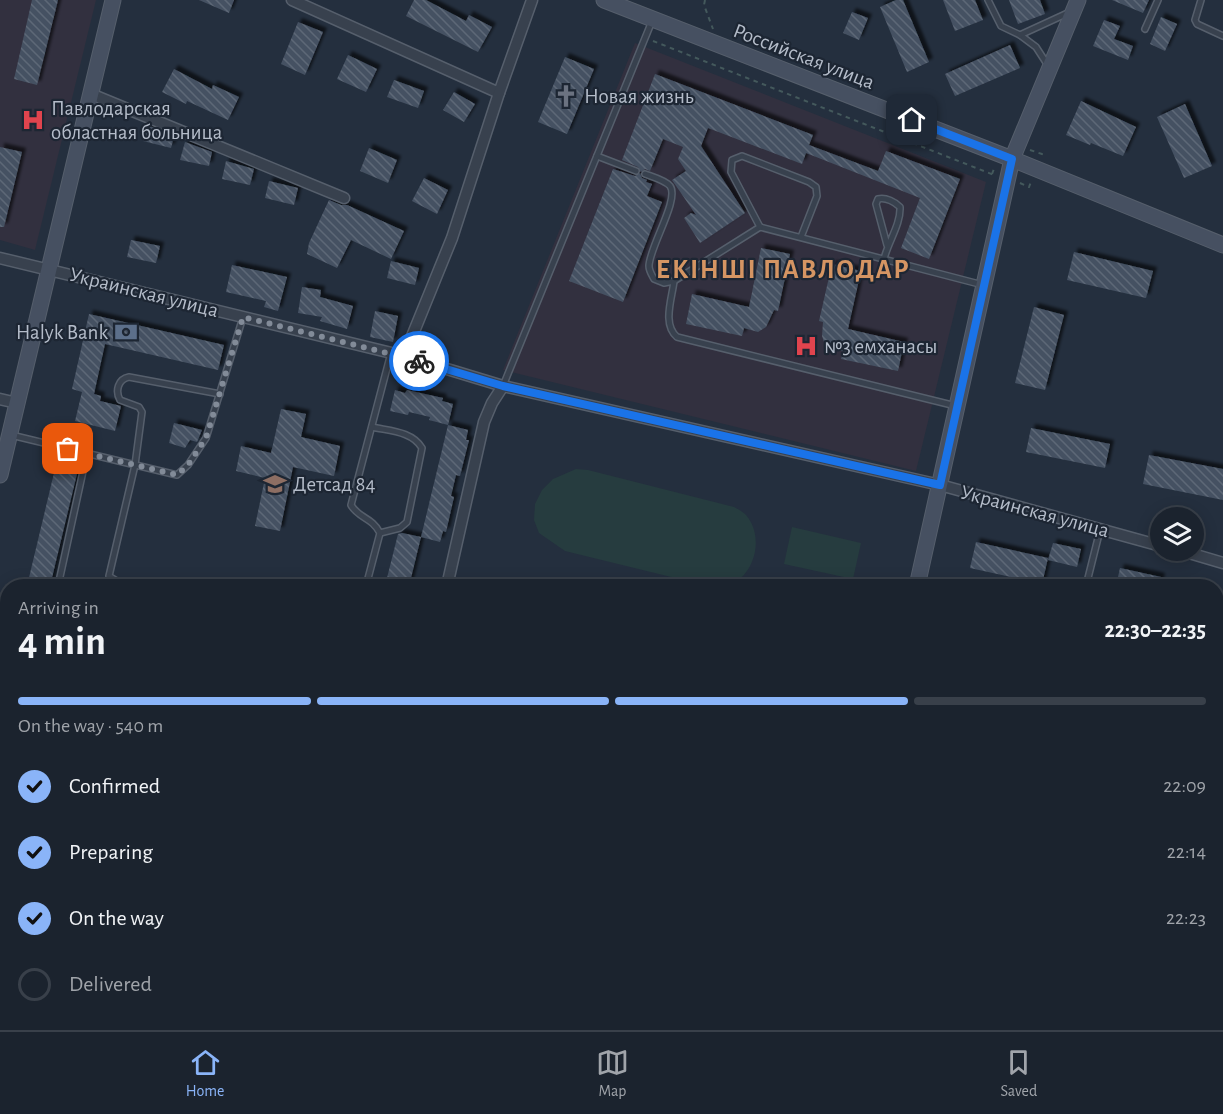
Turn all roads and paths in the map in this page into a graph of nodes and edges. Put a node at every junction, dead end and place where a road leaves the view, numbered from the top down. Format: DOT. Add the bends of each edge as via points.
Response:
graph roads {
  1 [pos="113,0"];
  2 [pos="292,0"];
  3 [pos="532,0"];
  4 [pos="604,0"];
  5 [pos="705,0"];
  6 [pos="988,0"];
  7 [pos="1158,0"];
  8 [pos="1201,0"];
  9 [pos="1076,5"];
  10 [pos="653,20"];
  11 [pos="1145,29"];
  12 [pos="1020,35"];
  13 [pos="1223,36"];
  14 [pos="645,38"];
  15 [pos="718,45"];
  16 [pos="1050,69"];
  17 [pos="499,93"];
  18 [pos="91,94"];
  19 [pos="597,156"];
  20 [pos="1012,159"];
  21 [pos="636,171"];
  22 [pos="645,174"];
  23 [pos="992,174"];
  24 [pos="344,198"];
  25 [pos="760,227"];
  26 [pos="801,237"];
  27 [pos="887,245"];
  28 [pos="1223,245"];
  29 [pos="0,258"];
  30 [pos="884,259"];
  31 [pos="49,269"];
  32 [pos="674,281"];
  33 [pos="984,286"];
  34 [pos="243,317"];
  35 [pos="391,353"];
  36 [pos="404,356"];
  37 [pos="503,386"];
  38 [pos="220,394"];
  39 [pos="0,399"];
  40 [pos="17,403"];
  41 [pos="958,406"];
  42 [pos="372,427"];
  43 [pos="10,435"];
  44 [pos="87,453"];
  45 [pos="135,465"];
  46 [pos="0,475"];
  47 [pos="940,485"];
  48 [pos="1100,529"];
  49 [pos="380,533"];
  50 [pos="1150,543"];
  51 [pos="1204,557"];
  52 [pos="1223,563"];
  53 [pos="60,579"];
  54 [pos="114,579"];
  55 [pos="368,579"];
  56 [pos="449,579"];
  57 [pos="919,579"];
  58 [pos="1088,579"];
  1 -- 18 [label="street"];
  2 -- 17 [label="street"];
  3 -- 17 [label="street"];
  4 -- 10 [label="street, Российская улица"];
  5 -- 15 [label="path"];
  6 -- 12 [label="lane" via="1001,26"];
  7 -- 11 [label="lane"];
  8 -- 13 [label="lane" via="1197,24"];
  9 -- 12 [label="lane"];
  9 -- 16 [label="street"];
  10 -- 14 [label="lane"];
  10 -- 15 [label="street, Российская улица"];
  12 -- 16 [label="lane" via="1036,47"];
  14 -- 19 [label="lane"];
  14 -- 23 [label="path"];
  15 -- 20 [label="street, Российская улица"];
  16 -- 20 [label="street"];
  17 -- 36 [label="street" via="452,237"];
  18 -- 24 [label="street"];
  18 -- 31 [label="street"];
  19 -- 21 [label="lane"];
  19 -- 37 [label="lane"];
  20 -- 28 [label="street, Российская улица"];
  20 -- 33 [label="street"];
  22 -- 32 [label="lane" via="664,182 673,193 649,268 654,279"];
  25 -- 26 [label="lane"];
  25 -- 26 [label="lane" via="731,172 732,160 737,157 816,187"];
  25 -- 32 [label="lane"];
  26 -- 30 [label="lane"];
  27 -- 27 [label="lane" via="900,207 883,197 876,204"];
  27 -- 30 [label="lane"];
  29 -- 31 [label="street, Украинская улица"];
  30 -- 33 [label="lane"];
  31 -- 34 [label="street, Украинская улица"];
  31 -- 40 [label="street"];
  32 -- 41 [label="lane" via="668,323 677,337"];
  33 -- 41 [label="street"];
  34 -- 35 [label="street, Украинская улица"];
  34 -- 38 [label="lane"];
  35 -- 36 [label="street, Украинская улица"];
  35 -- 42 [label="lane"];
  36 -- 37 [label="street, Украинская улица"];
  37 -- 47 [label="street, Украинская улица"];
  37 -- 56 [label="street" via="484,422"];
  38 -- 45 [label="lane" via="206,438 177,475"];
  38 -- 45 [label="lane" via="123,378 119,382 120,400 142,412"];
  39 -- 40 [label="street"];
  40 -- 43 [label="street"];
  41 -- 47 [label="street"];
  42 -- 49 [label="lane" via="351,504 376,524"];
  42 -- 49 [label="lane" via="411,436 422,448 407,522"];
  43 -- 44 [label="lane"];
  43 -- 46 [label="street"];
  44 -- 45 [label="lane"];
  44 -- 53 [label="lane"];
  45 -- 54 [label="lane" via="109,576"];
  47 -- 48 [label="street, Украинская улица"];
  47 -- 57 [label="street"];
  48 -- 50 [label="street, Украинская улица"];
  48 -- 58 [label="lane"];
  49 -- 55 [label="lane"];
  51 -- 52 [label="street"];
}
